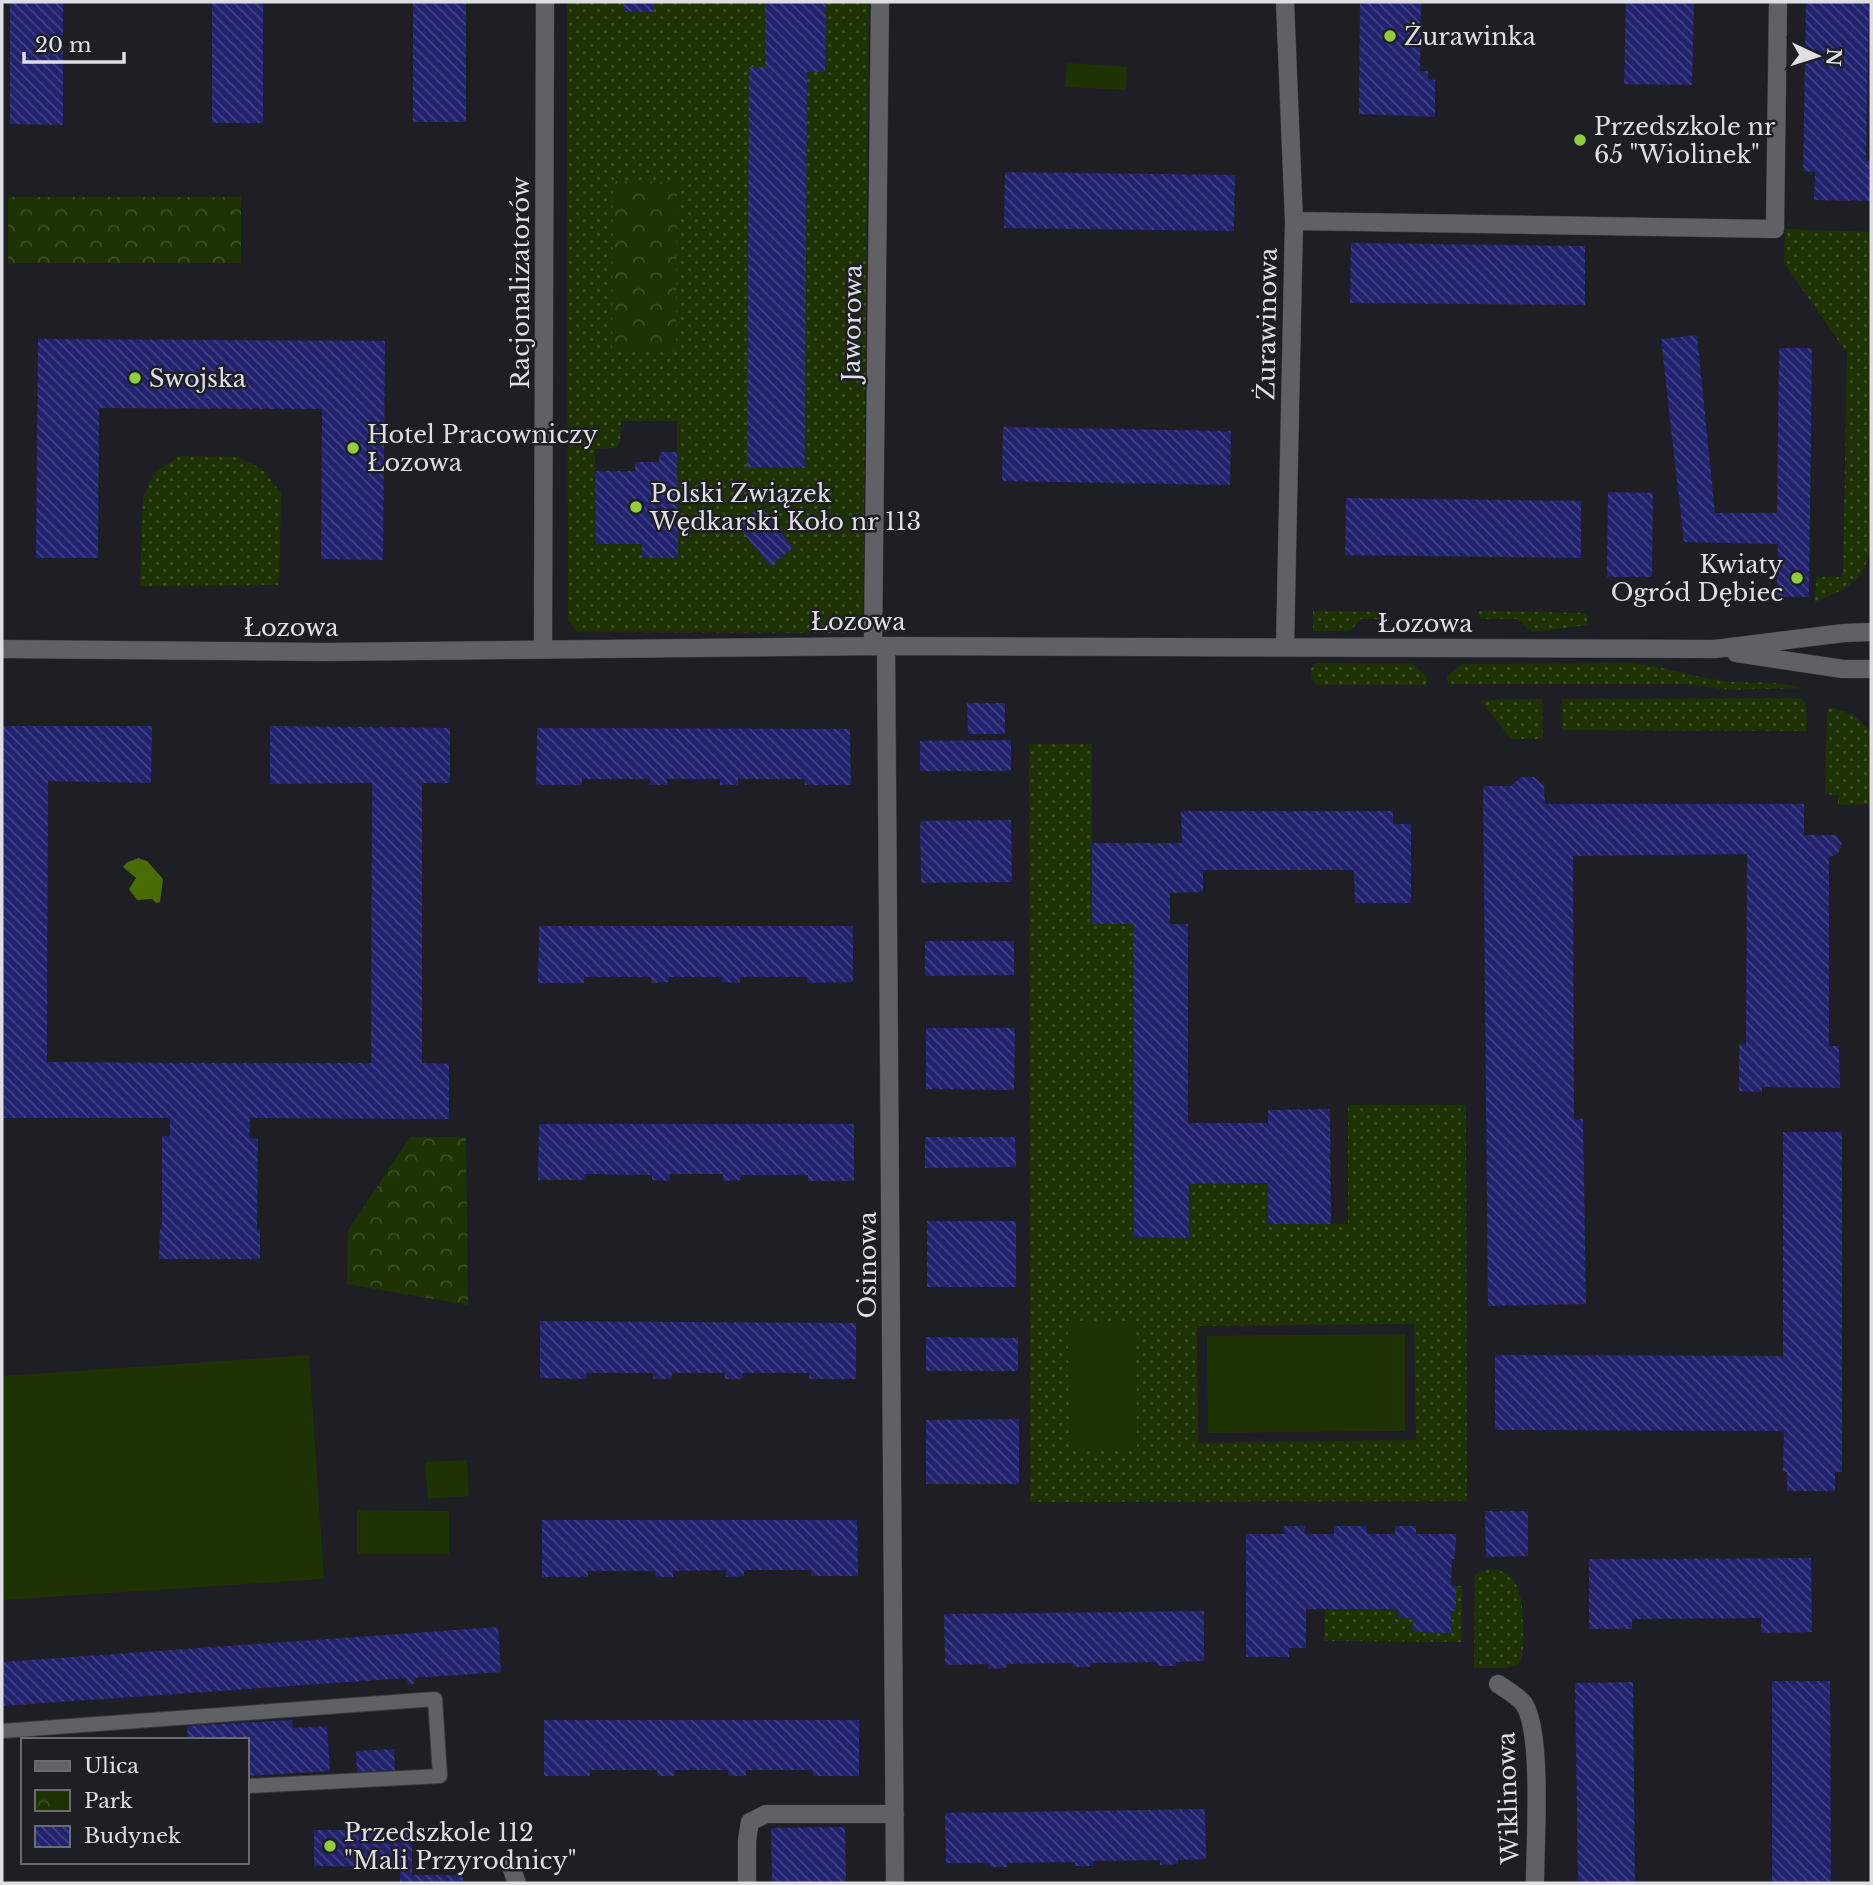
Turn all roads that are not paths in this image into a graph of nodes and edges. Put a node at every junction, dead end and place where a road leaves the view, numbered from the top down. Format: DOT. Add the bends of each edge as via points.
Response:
graph roads {
  1 [pos="545,2"];
  2 [pos="880,2"];
  3 [pos="1285,2"];
  4 [pos="1778,2"];
  5 [pos="1294,221"];
  6 [pos="1871,632"];
  7 [pos="879,646"];
  8 [pos="1285,647"];
  9 [pos="542,648"];
  10 [pos="2,649"];
  11 [pos="1715,649"];
  12 [pos="1871,669"];
  13 [pos="1498,1684"];
  14 [pos="9,1730"];
  15 [pos="31,1738"];
  16 [pos="248,1786"];
  17 [pos="895,1814"];
  18 [pos="510,1864"];
  19 [pos="517,1883"];
  20 [pos="747,1883"];
  21 [pos="895,1883"];
  22 [pos="1535,1883"];
  1 -- 9 [label="street, Racjonalizatorów"];
  2 -- 7 [label="street, Jaworowa"];
  3 -- 5 [label="street, Żurawinowa"];
  4 -- 5 [label="street" via="1775,229"];
  5 -- 8 [label="street, Żurawinowa"];
  6 -- 11 [label="street, Łozowa"];
  7 -- 8 [label="street, Łozowa"];
  7 -- 9 [label="street, Łozowa"];
  7 -- 17 [label="street, Osinowa"];
  8 -- 11 [label="street, Łozowa"];
  9 -- 10 [label="street, Łozowa" via="324,652"];
  11 -- 12 [label="street, Łozowa" via="1843,669"];
  13 -- 22 [label="street, Wiklinowa" via="1523,1703 1533,1730"];
  14 -- 15 [label="lane"];
  14 -- 16 [label="lane" via="435,1699 440,1776"];
  17 -- 20 [label="street" via="766,1814 750,1822"];
  17 -- 21 [label="street, Osinowa"];
  18 -- 19 [label="street"];
}
